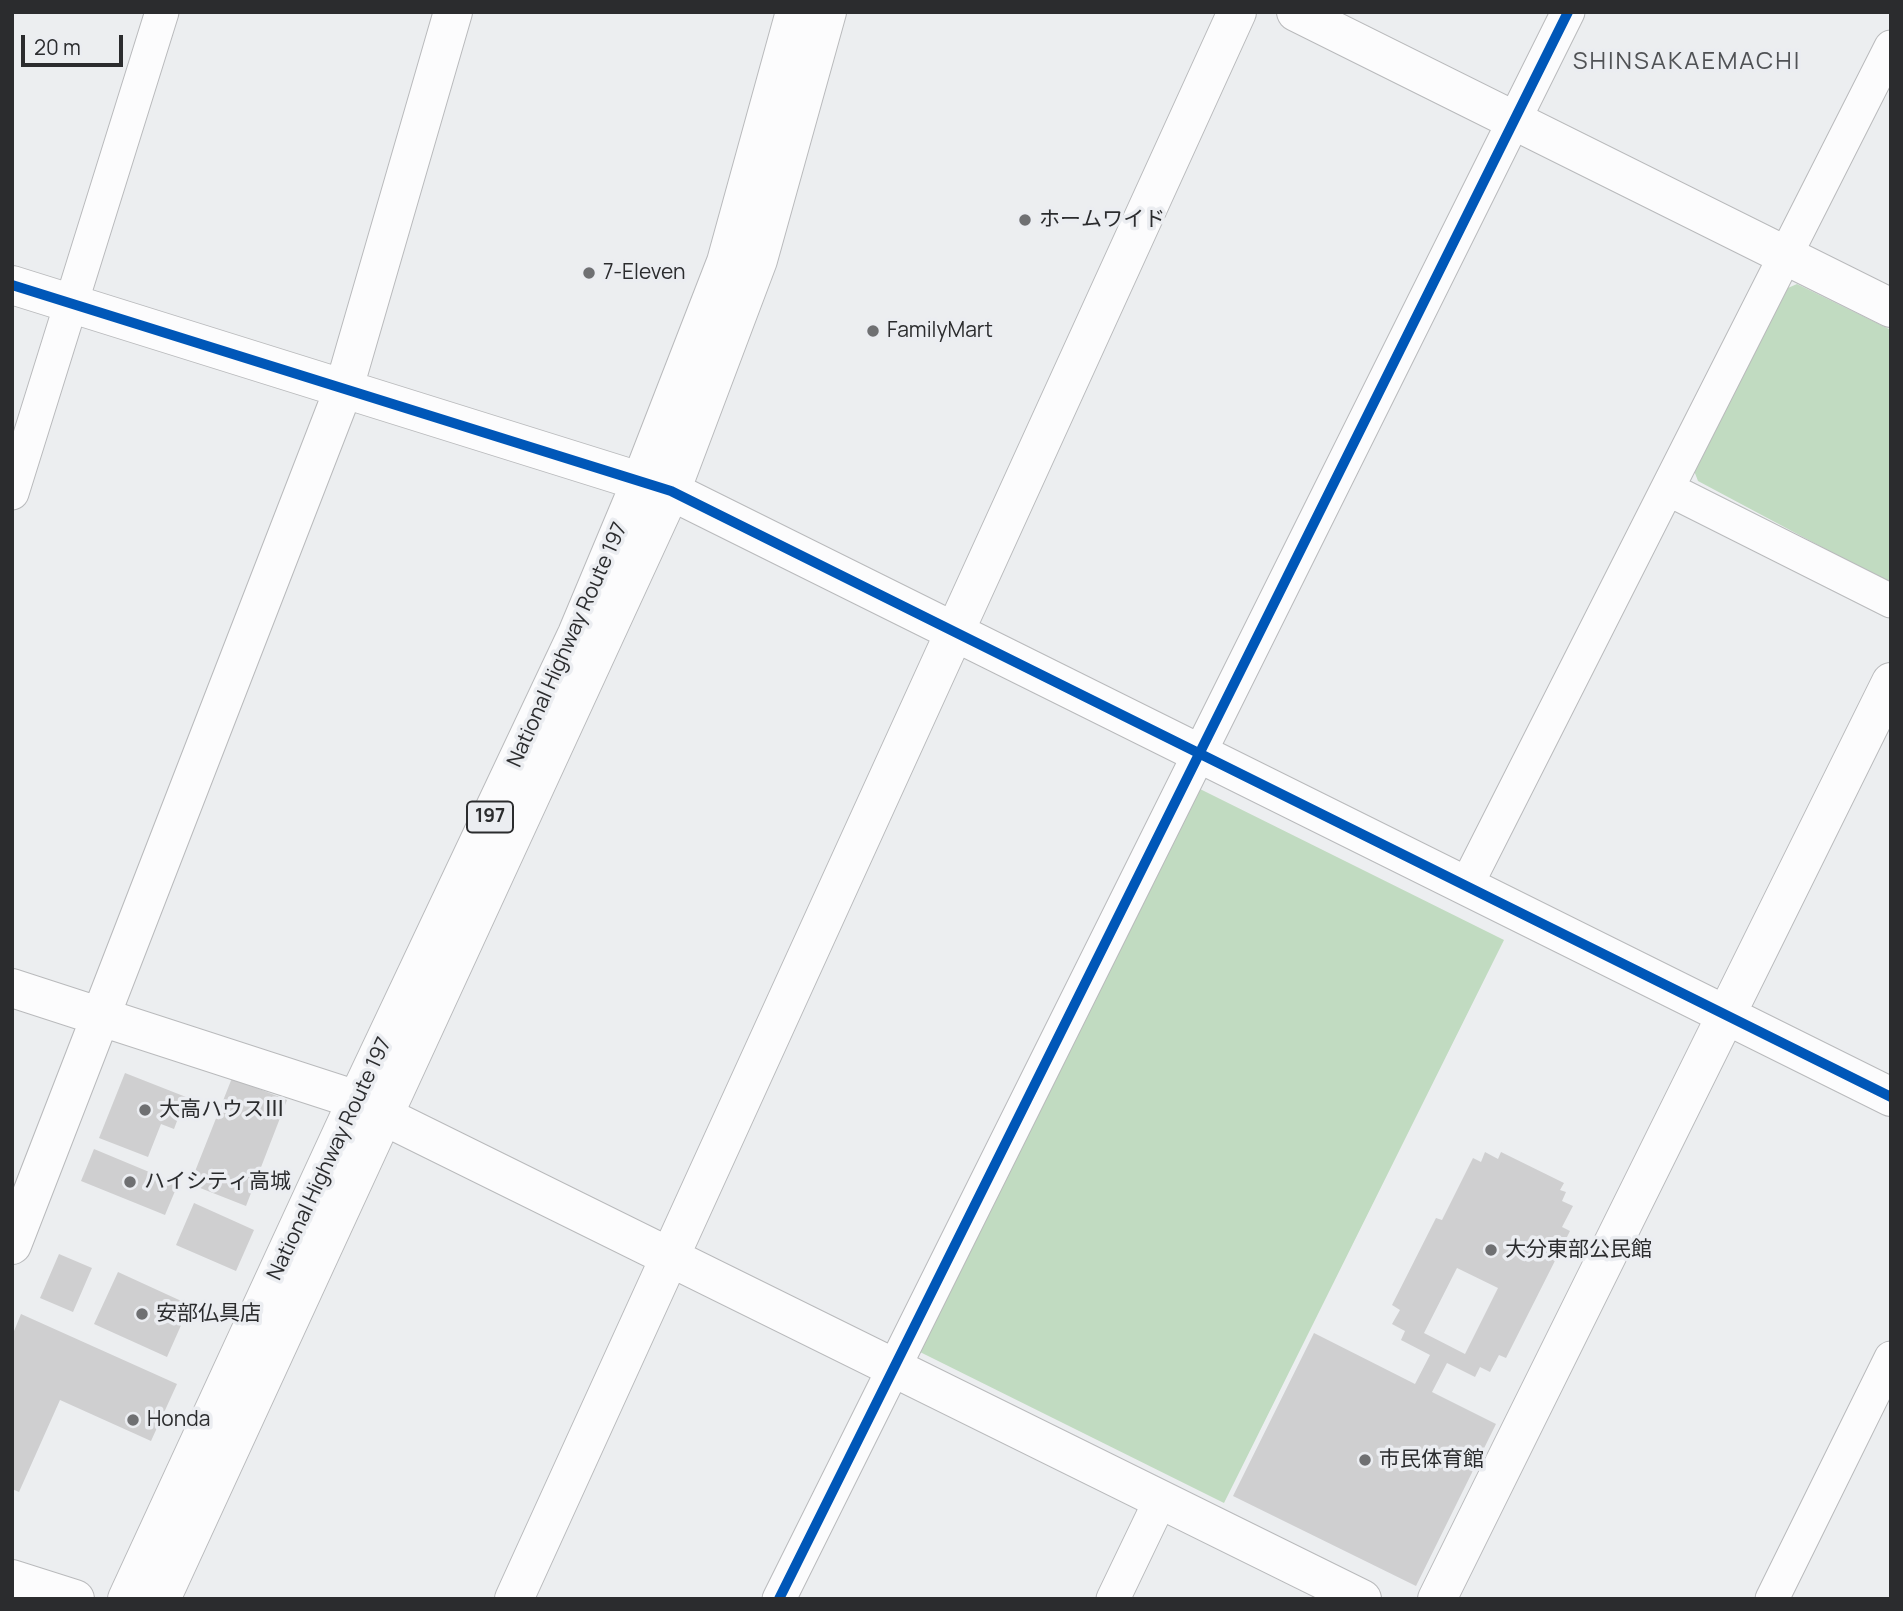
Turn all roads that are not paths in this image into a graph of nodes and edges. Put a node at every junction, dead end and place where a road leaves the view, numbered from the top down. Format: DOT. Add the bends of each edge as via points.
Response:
graph roads {
  1 [pos="162,12"];
  2 [pos="453,12"];
  3 [pos="795,12"];
  4 [pos="827,12"];
  5 [pos="1237,12"];
  6 [pos="1296,12"];
  7 [pos="1568,12"];
  8 [pos="1891,47"];
  9 [pos="1514,121"];
  10 [pos="1785,255"];
  11 [pos="12,285"];
  12 [pos="71,304"];
  13 [pos="1891,308"];
  14 [pos="344,388"];
  15 [pos="656,486"];
  16 [pos="1668,489"];
  17 [pos="12,493"];
  18 [pos="1891,601"];
  19 [pos="954,632"];
  20 [pos="1891,682"];
  21 [pos="1199,754"];
  22 [pos="1465,886"];
  23 [pos="12,988"];
  24 [pos="1726,1015"];
  25 [pos="102,1016"];
  26 [pos="1891,1097"];
  27 [pos="371,1108"];
  28 [pos="13,1238"];
  29 [pos="670,1257"];
  30 [pos="1891,1358"];
  31 [pos="894,1367"];
  32 [pos="1161,1499"];
  33 [pos="12,1579"];
  34 [pos="75,1599"];
  35 [pos="127,1599"];
  36 [pos="161,1599"];
  37 [pos="514,1599"];
  38 [pos="779,1599"];
  39 [pos="1113,1599"];
  40 [pos="1362,1599"];
  41 [pos="1437,1599"];
  42 [pos="1772,1599"];
  1 -- 12 [label="street"];
  2 -- 14 [label="main road"];
  3 -- 15 [label="main road, National Highway Route 197 / 197" via="726,262"];
  4 -- 15 [label="main road, National Highway Route 197 / 197" via="758,260"];
  5 -- 19 [label="main road"];
  6 -- 9 [label="main road"];
  7 -- 9 [label="street"];
  8 -- 10 [label="street"];
  9 -- 10 [label="main road"];
  9 -- 21 [label="street"];
  10 -- 13 [label="main road"];
  10 -- 16 [label="street"];
  11 -- 12 [label="main road"];
  12 -- 14 [label="main road"];
  12 -- 17 [label="street"];
  14 -- 15 [label="main road"];
  14 -- 25 [label="main road"];
  15 -- 19 [label="main road"];
  15 -- 27 [label="main road, National Highway Route 197 / 197"];
  16 -- 18 [label="street"];
  16 -- 22 [label="street"];
  19 -- 21 [label="main road"];
  19 -- 29 [label="main road"];
  20 -- 24 [label="main road"];
  21 -- 22 [label="main road"];
  21 -- 31 [label="street"];
  22 -- 24 [label="main road"];
  23 -- 25 [label="main road"];
  24 -- 26 [label="main road"];
  24 -- 41 [label="main road"];
  25 -- 27 [label="main road"];
  25 -- 28 [label="main road"];
  27 -- 29 [label="main road"];
  27 -- 35 [label="main road, National Highway Route 197 / 197"];
  27 -- 36 [label="main road, National Highway Route 197 / 197"];
  29 -- 31 [label="main road"];
  29 -- 37 [label="main road"];
  30 -- 42 [label="street"];
  31 -- 32 [label="main road"];
  31 -- 38 [label="street"];
  32 -- 39 [label="street"];
  32 -- 40 [label="main road"];
  33 -- 34 [label="main road"];
}
